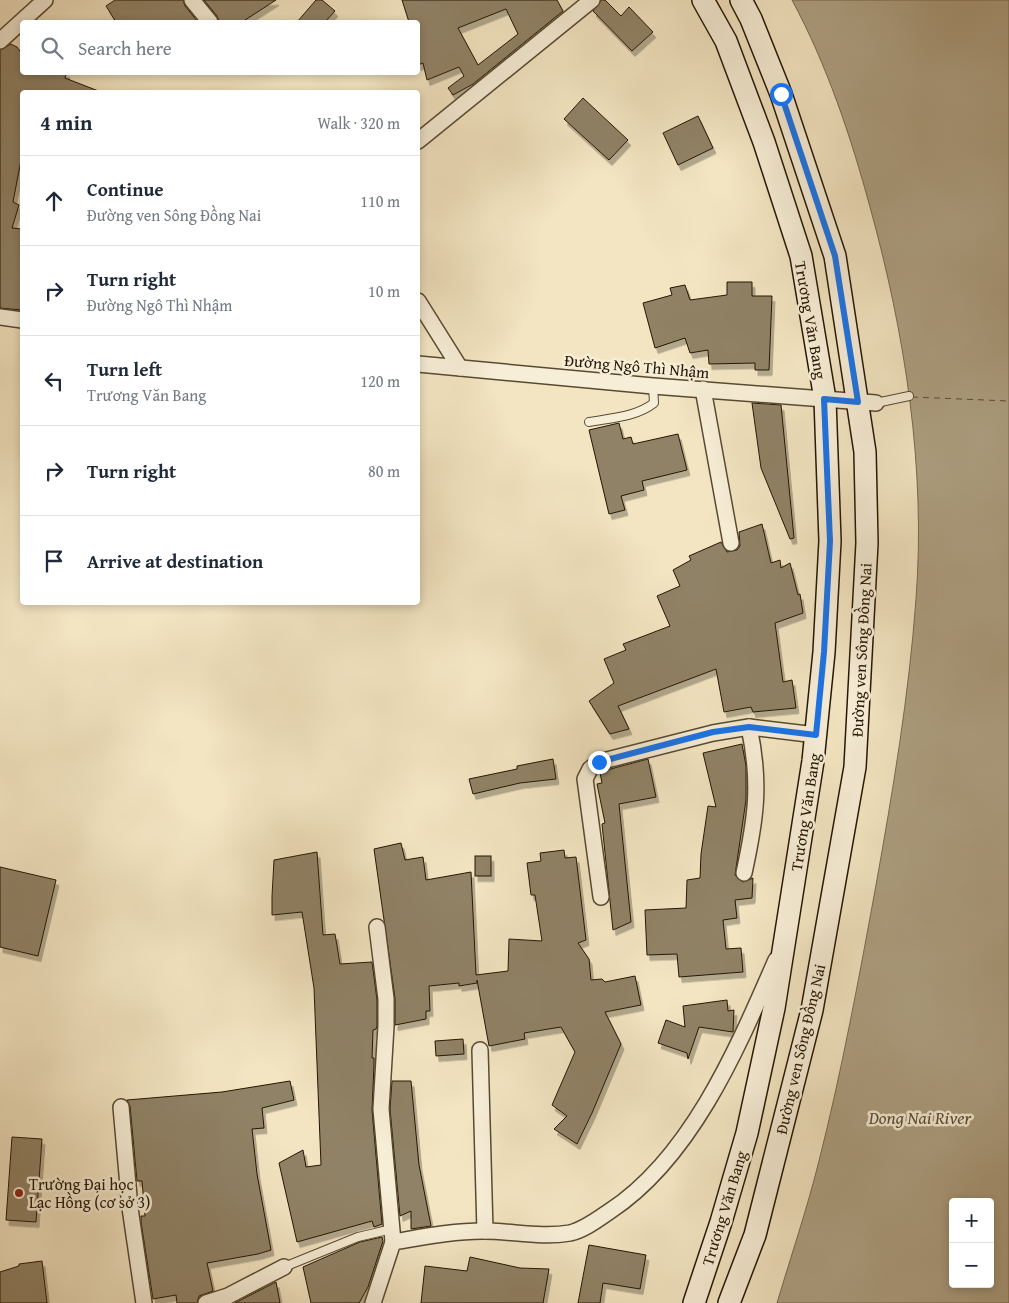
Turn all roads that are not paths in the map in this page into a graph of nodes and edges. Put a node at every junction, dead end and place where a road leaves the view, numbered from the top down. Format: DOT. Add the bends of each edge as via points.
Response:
graph roads {
  1 [pos="45,0"];
  2 [pos="192,0"];
  3 [pos="592,0"];
  4 [pos="703,0"];
  5 [pos="741,0"];
  6 [pos="23,20"];
  7 [pos="208,20"];
  8 [pos="20,23"];
  9 [pos="0,41"];
  10 [pos="420,139"];
  11 [pos="420,304"];
  12 [pos="0,317"];
  13 [pos="20,320"];
  14 [pos="420,364"];
  15 [pos="460,368"];
  16 [pos="653,386"];
  17 [pos="703,389"];
  18 [pos="909,396"];
  19 [pos="824,399"];
  20 [pos="862,402"];
  21 [pos="589,422"];
  22 [pos="731,542"];
  23 [pos="749,727"];
  24 [pos="816,735"];
  25 [pos="744,873"];
  26 [pos="601,896"];
  27 [pos="377,927"];
  28 [pos="785,938"];
  29 [pos="480,1050"];
  30 [pos="121,1107"];
  31 [pos="485,1231"];
  32 [pos="393,1236"];
  33 [pos="284,1267"];
  34 [pos="144,1303"];
  35 [pos="206,1303"];
  36 [pos="373,1303"];
  37 [pos="694,1303"];
  38 [pos="729,1303"];
  1 -- 6 [label="street"];
  2 -- 7 [label="street"];
  3 -- 10 [label="street"];
  4 -- 19 [label="main road, Trương Văn Bang" via="737,68 801,256"];
  5 -- 20 [label="main road, Đường ven Sông Đồng Nai" via="781,94 835,256"];
  8 -- 9 [label="street"];
  11 -- 15 [label="street"];
  12 -- 13 [label="street"];
  14 -- 15 [label="street, Đường Ngô Thì Nhậm"];
  15 -- 16 [label="street, Đường Ngô Thì Nhậm"];
  16 -- 17 [label="street, Đường Ngô Thì Nhậm"];
  16 -- 21 [label="lane" via="654,403 647,408 638,413"];
  17 -- 19 [label="street, Đường Ngô Thì Nhậm"];
  17 -- 22 [label="street"];
  18 -- 20 [label="lane"];
  19 -- 20 [label="street, Đường Ngô Thì Nhậm"];
  19 -- 24 [label="main road, Trương Văn Bang" via="830,541"];
  20 -- 38 [label="main road, Đường ven Sông Đồng Nai" via="867,543 855,767 812,1010 755,1235"];
  23 -- 24 [label="street"];
  23 -- 25 [label="street" via="758,791"];
  23 -- 26 [label="street" via="713,732 633,752 599,762 590,769 585,779"];
  24 -- 28 [label="main road, Trương Văn Bang"];
  27 -- 32 [label="street" via="386,999 381,1109"];
  28 -- 31 [label="street" via="738,1046 680,1144 658,1171 631,1197 573,1232 553,1236"];
  28 -- 37 [label="main road, Trương Văn Bang" via="774,1008 747,1133"];
  29 -- 31 [label="street"];
  30 -- 34 [label="street" via="130,1208"];
  31 -- 32 [label="street"];
  32 -- 33 [label="lane" via="358,1237"];
  32 -- 36 [label="street"];
  33 -- 35 [label="street" via="228,1296"];
}
